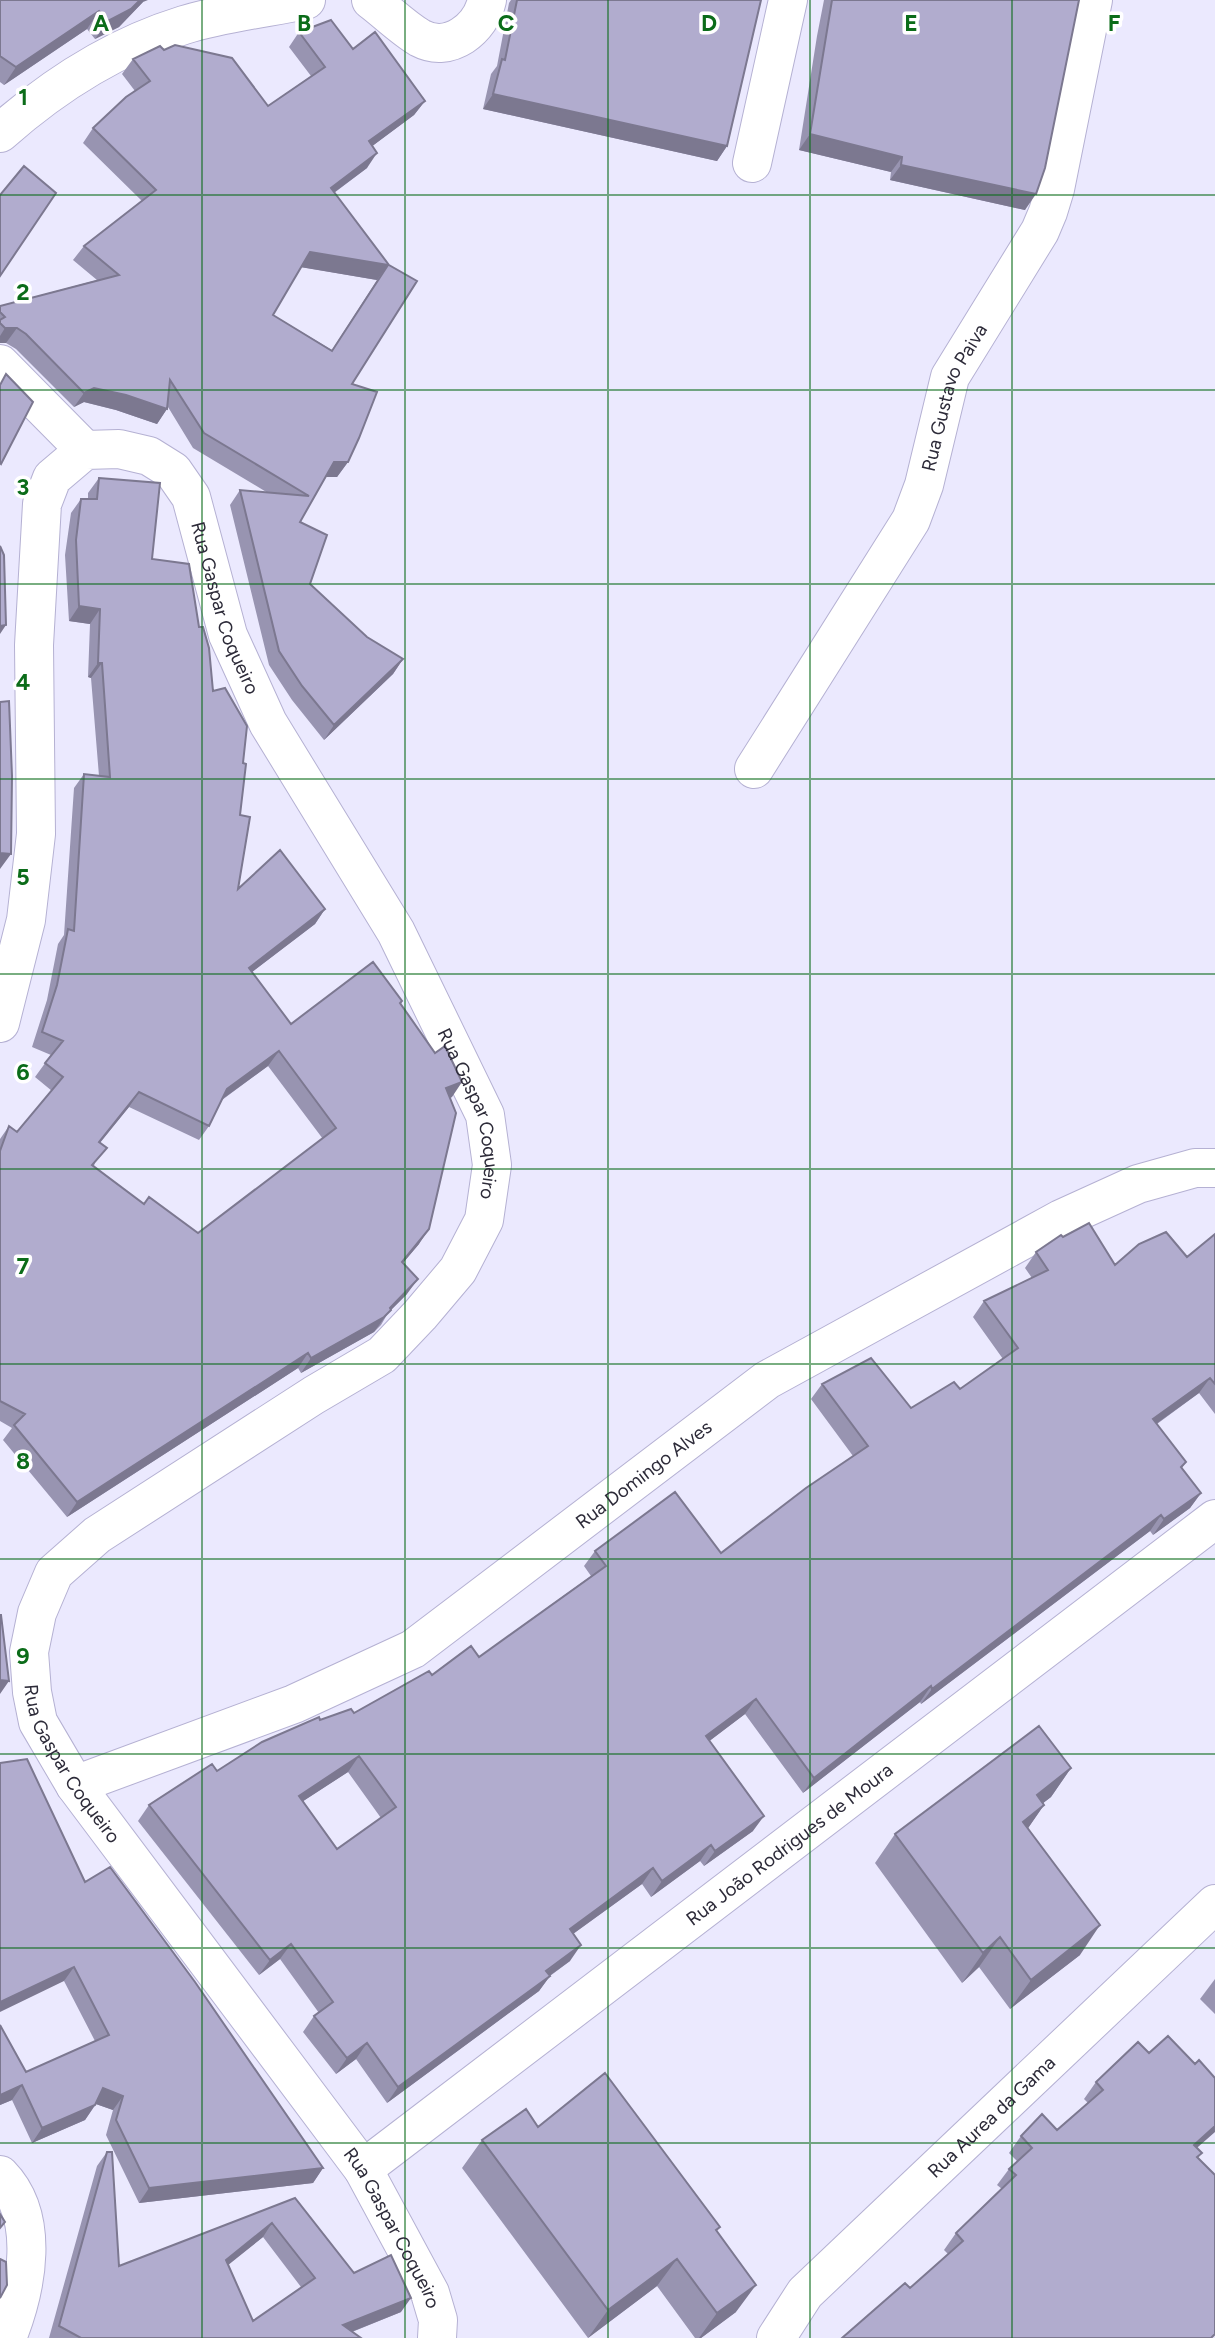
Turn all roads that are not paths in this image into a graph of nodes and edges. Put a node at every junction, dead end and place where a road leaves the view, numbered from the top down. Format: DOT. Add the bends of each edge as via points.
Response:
graph roads {
  1 [pos="306,0"];
  2 [pos="371,0"];
  3 [pos="487,0"];
  4 [pos="788,0"];
  5 [pos="1093,0"];
  6 [pos="0,133"];
  7 [pos="752,163"];
  8 [pos="0,364"];
  9 [pos="85,450"];
  10 [pos="754,769"];
  11 [pos="8,960"];
  12 [pos="0,1023"];
  13 [pos="1215,1168"];
  14 [pos="1215,1519"];
  15 [pos="75,1785"];
  16 [pos="1215,1904"];
  17 [pos="363,2169"];
  18 [pos="0,2175"];
  19 [pos="7,2338"];
  20 [pos="437,2338"];
  21 [pos="776,2338"];
  1 -- 6 [label="street" via="185,24 115,51 29,107"];
  2 -- 3 [label="street" via="422,39 438,43 457,40 470,31 485,13"];
  4 -- 7 [label="street"];
  5 -- 10 [label="street, Rua Gustavo Paiva" via="1055,189 1040,231 950,377 911,520"];
  8 -- 9 [label="street"];
  9 -- 11 [label="street" via="52,478 42,504 34,645 36,834 26,920"];
  9 -- 15 [label="street, Rua Gaspar Coqueiro" via="119,449 149,456 173,471 191,497 228,635 268,723 396,932 485,1115 492,1165 484,1220 458,1270 382,1355 97,1535 54,1573 37,1613 29,1652 32,1692 38,1722"];
  11 -- 12 [label="street"];
  13 -- 15 [label="street, Rua Domingo Alves" via="1195,1168 1138,1185 1061,1219 767,1380 413,1649 294,1704"];
  14 -- 17 [label="street, Rua João Rodrigues de Moura"];
  15 -- 17 [label="street, Rua Gaspar Coqueiro"];
  16 -- 21 [label="street, Rua Aurea da Gama" via="805,2293"];
  17 -- 20 [label="street, Rua Gaspar Coqueiro" via="430,2293 438,2320"];
  18 -- 19 [label="street" via="11,2187 25,2221 22,2294"];
}
